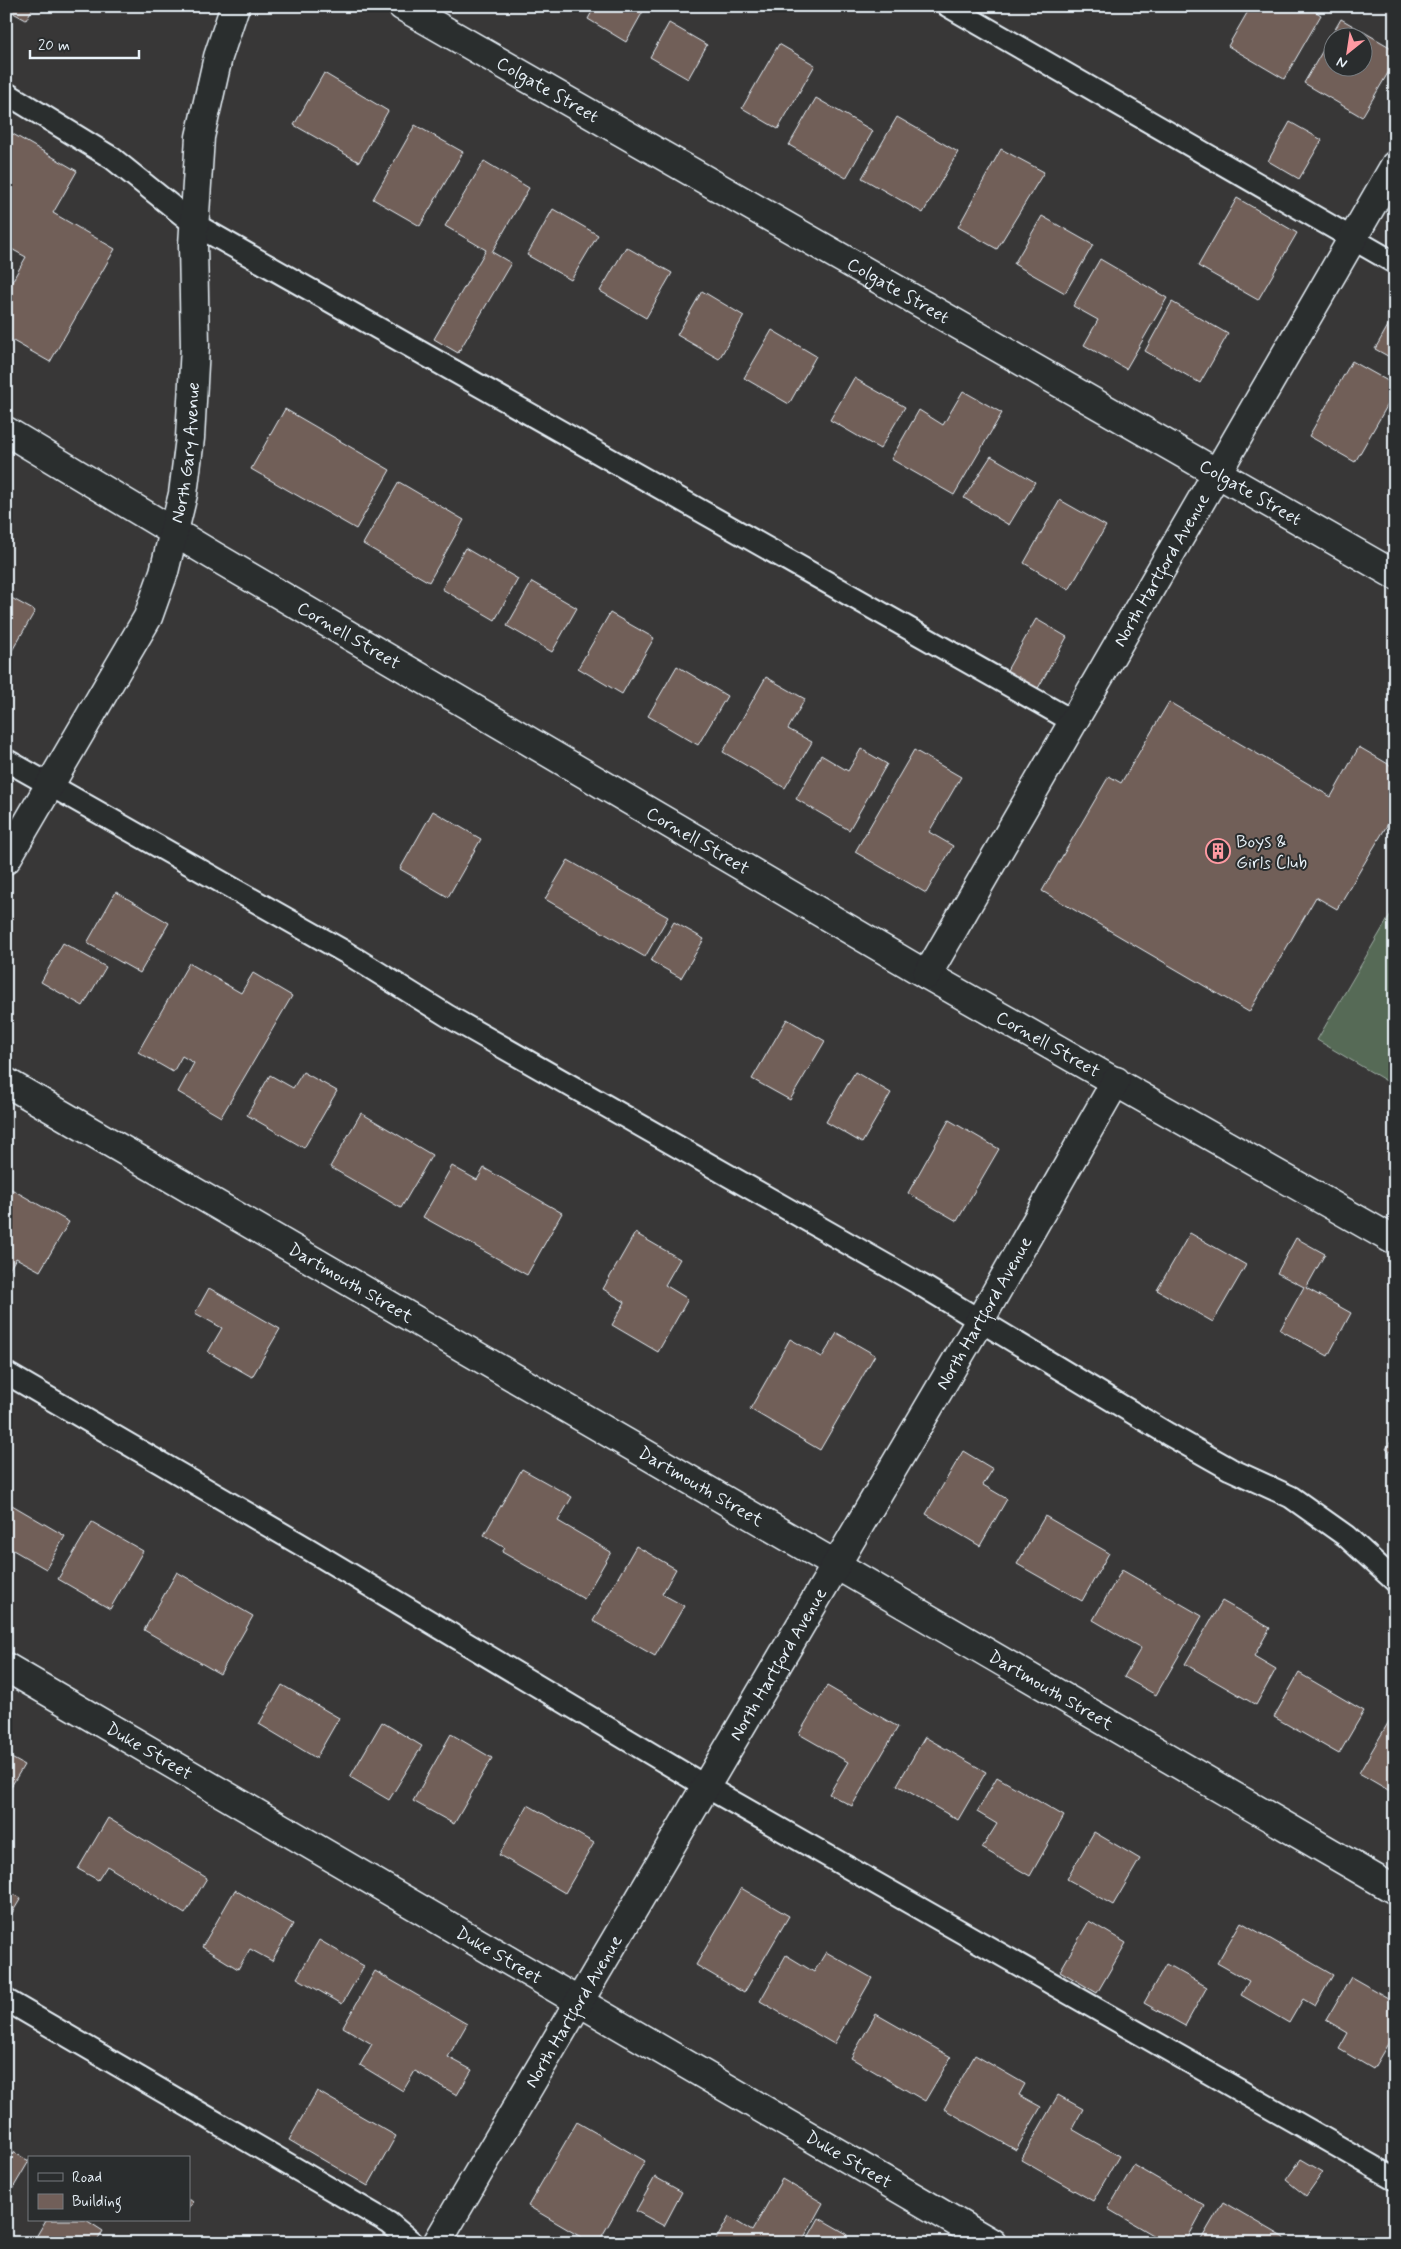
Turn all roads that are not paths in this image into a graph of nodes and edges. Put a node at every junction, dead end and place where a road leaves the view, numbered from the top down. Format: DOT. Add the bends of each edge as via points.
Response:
graph roads {
  1 [pos="235,6"];
  2 [pos="402,6"];
  3 [pos="948,6"];
  4 [pos="6,93"];
  5 [pos="1395,166"];
  6 [pos="194,224"];
  7 [pos="1352,239"];
  8 [pos="1395,263"];
  9 [pos="6,431"];
  10 [pos="1218,472"];
  11 [pos="174,530"];
  12 [pos="1395,575"];
  13 [pos="1074,722"];
  14 [pos="6,760"];
  15 [pos="50,784"];
  16 [pos="6,860"];
  17 [pos="928,975"];
  18 [pos="1116,1081"];
  19 [pos="6,1082"];
  20 [pos="1395,1241"];
  21 [pos="979,1322"];
  22 [pos="6,1373"];
  23 [pos="836,1563"];
  24 [pos="1395,1581"];
  25 [pos="6,1667"];
  26 [pos="705,1786"];
  27 [pos="1395,1890"];
  28 [pos="6,2000"];
  29 [pos="578,2002"];
  30 [pos="1395,2178"];
  31 [pos="413,2243"];
  32 [pos="437,2243"];
  33 [pos="992,2243"];
  1 -- 6 [label="street, North Gary Avenue" via="218,57 200,137"];
  2 -- 10 [label="street, Colgate Street"];
  3 -- 7 [label="lane"];
  4 -- 6 [label="lane" via="112,158"];
  5 -- 7 [label="street, North Hartford Avenue"];
  6 -- 11 [label="street, North Gary Avenue" via="195,346 190,438"];
  6 -- 13 [label="lane"];
  7 -- 8 [label="lane"];
  7 -- 10 [label="street, North Hartford Avenue"];
  9 -- 11 [label="street, Cornell Street"];
  10 -- 12 [label="street, Colgate Street"];
  10 -- 13 [label="street, North Hartford Avenue"];
  11 -- 15 [label="street, North Gary Avenue" via="148,617"];
  11 -- 17 [label="street, Cornell Street"];
  13 -- 17 [label="street, North Hartford Avenue"];
  14 -- 15 [label="lane"];
  15 -- 16 [label="street, North Gary Avenue"];
  15 -- 21 [label="lane" via="345,952 448,1016 921,1285"];
  17 -- 18 [label="street, Cornell Street"];
  18 -- 20 [label="street, Cornell Street"];
  18 -- 21 [label="street, North Hartford Avenue"];
  19 -- 23 [label="street, Dartmouth Street"];
  21 -- 23 [label="street, North Hartford Avenue"];
  21 -- 24 [label="lane" via="1230,1469 1291,1497 1346,1536"];
  22 -- 26 [label="lane"];
  23 -- 26 [label="street, North Hartford Avenue"];
  23 -- 27 [label="street, Dartmouth Street"];
  25 -- 29 [label="street, Duke Street"];
  26 -- 29 [label="street, North Hartford Avenue"];
  26 -- 30 [label="lane"];
  28 -- 31 [label="lane" via="390,2223"];
  29 -- 32 [label="street, North Hartford Avenue"];
  29 -- 33 [label="street, Duke Street"];
}
